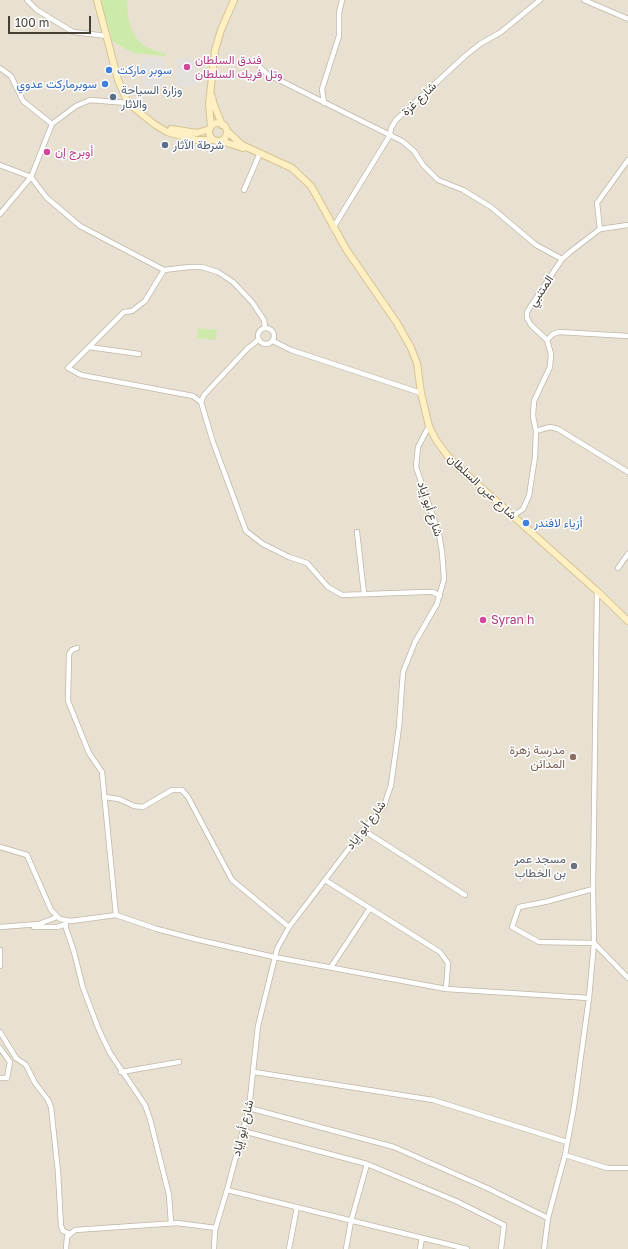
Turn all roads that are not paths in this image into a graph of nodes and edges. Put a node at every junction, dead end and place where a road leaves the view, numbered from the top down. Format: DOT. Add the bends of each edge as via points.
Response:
graph roads {
  1 [pos="27,0"];
  2 [pos="97,0"];
  3 [pos="234,0"];
  4 [pos="342,0"];
  5 [pos="540,0"];
  6 [pos="584,0"];
  7 [pos="628,19"];
  8 [pos="107,36"];
  9 [pos="260,67"];
  10 [pos="0,68"];
  11 [pos="212,86"];
  12 [pos="324,103"];
  13 [pos="128,104"];
  14 [pos="52,124"];
  15 [pos="154,124"];
  16 [pos="222,124"];
  17 [pos="210,128"];
  18 [pos="227,131"];
  19 [pos="390,135"];
  20 [pos="213,140"];
  21 [pos="221,141"];
  22 [pos="260,153"];
  23 [pos="628,160"];
  24 [pos="0,165"];
  25 [pos="30,177"];
  26 [pos="244,190"];
  27 [pos="0,214"];
  28 [pos="628,225"];
  29 [pos="333,228"];
  30 [pos="600,229"];
  31 [pos="562,259"];
  32 [pos="164,270"];
  33 [pos="265,327"];
  34 [pos="628,336"];
  35 [pos="258,340"];
  36 [pos="548,340"];
  37 [pos="273,341"];
  38 [pos="89,347"];
  39 [pos="139,354"];
  40 [pos="421,393"];
  41 [pos="202,402"];
  42 [pos="430,426"];
  43 [pos="536,431"];
  44 [pos="628,472"];
  45 [pos="513,516"];
  46 [pos="357,532"];
  47 [pos="628,554"];
  48 [pos="618,568"];
  49 [pos="597,591"];
  50 [pos="364,594"];
  51 [pos="440,596"];
  52 [pos="628,621"];
  53 [pos="77,648"];
  54 [pos="104,797"];
  55 [pos="363,830"];
  56 [pos="0,847"];
  57 [pos="325,880"];
  58 [pos="593,889"];
  59 [pos="465,894"];
  60 [pos="370,908"];
  61 [pos="116,914"];
  62 [pos="58,917"];
  63 [pos="71,921"];
  64 [pos="65,925"];
  65 [pos="29,926"];
  66 [pos="0,927"];
  67 [pos="289,927"];
  68 [pos="594,943"];
  69 [pos="0,950"];
  70 [pos="274,957"];
  71 [pos="0,966"];
  72 [pos="331,967"];
  73 [pos="628,978"];
  74 [pos="446,989"];
  75 [pos="589,998"];
  76 [pos="0,1032"];
  77 [pos="0,1048"];
  78 [pos="180,1062"];
  79 [pos="122,1072"];
  80 [pos="254,1072"];
  81 [pos="0,1078"];
  82 [pos="249,1108"];
  83 [pos="243,1131"];
  84 [pos="568,1142"];
  85 [pos="565,1155"];
  86 [pos="368,1164"];
  87 [pos="628,1168"];
  88 [pos="227,1190"];
  89 [pos="297,1207"];
  90 [pos="548,1218"];
  91 [pos="351,1221"];
  92 [pos="171,1223"];
  93 [pos="216,1228"];
  94 [pos="70,1234"];
  95 [pos="422,1238"];
  96 [pos="66,1249"];
  97 [pos="214,1249"];
  98 [pos="289,1249"];
  99 [pos="346,1249"];
  100 [pos="420,1249"];
  101 [pos="467,1249"];
  102 [pos="501,1249"];
  103 [pos="544,1249"];
  1 -- 8 [label="street" via="37,10 73,32"];
  2 -- 8 [label="main road"];
  3 -- 11 [label="main road" via="215,50"];
  4 -- 12 [label="street" via="339,36 322,89"];
  5 -- 19 [label="street, شارع غزة" via="444,74 396,120"];
  6 -- 7 [label="street"];
  8 -- 13 [label="main road" via="118,80"];
  9 -- 12 [label="street" via="266,74"];
  10 -- 14 [label="street" via="11,76 22,101"];
  11 -- 16 [label="main road" via="213,102"];
  11 -- 17 [label="main road" via="209,104"];
  12 -- 19 [label="street"];
  13 -- 14 [label="street" via="90,100 76,106"];
  13 -- 15 [label="main road"];
  14 -- 25 [label="street"];
  15 -- 17 [label="main road" via="188,133"];
  15 -- 20 [label="main road" via="182,137"];
  16 -- 17 [label="main road"];
  16 -- 18 [label="main road"];
  17 -- 20 [label="main road" via="209,135"];
  18 -- 21 [label="main road" via="226,137"];
  18 -- 22 [label="main road, شارع عين السلطان" via="242,145"];
  19 -- 29 [label="street, شارع غزة"];
  19 -- 31 [label="street" via="414,151 438,180 463,190 491,207 536,245"];
  20 -- 21 [label="main road"];
  21 -- 22 [label="main road, شارع عين السلطان"];
  22 -- 26 [label="street"];
  22 -- 29 [label="main road, شارع عين السلطان" via="292,168 302,176 319,198"];
  23 -- 30 [label="street" via="597,203"];
  24 -- 25 [label="street"];
  25 -- 27 [label="street"];
  25 -- 32 [label="street" via="46,196 80,226"];
  28 -- 30 [label="street"];
  29 -- 40 [label="main road, شارع عين السلطان" via="411,348 417,363"];
  30 -- 31 [label="street, المتنبي"];
  31 -- 36 [label="street, المتنبي" via="527,312 529,322"];
  32 -- 33 [label="street" via="189,267 218,272 233,282 252,302 264,320"];
  32 -- 38 [label="street" via="145,301 132,311 124,312"];
  33 -- 35 [label="street" via="258,332"];
  33 -- 37 [label="street" via="274,333"];
  34 -- 36 [label="street" via="559,332"];
  35 -- 37 [label="street" via="265,344"];
  35 -- 41 [label="street" via="204,395"];
  36 -- 43 [label="street" via="551,362 534,401"];
  37 -- 40 [label="street" via="291,350"];
  38 -- 39 [label="street"];
  38 -- 41 [label="street" via="68,368 80,375 193,396"];
  40 -- 42 [label="main road, شارع عين السلطان"];
  41 -- 50 [label="street" via="213,442 246,531 263,544 288,557 307,563 323,582 336,592 342,595"];
  42 -- 45 [label="main road, شارع عين السلطان" via="436,440 457,466"];
  42 -- 51 [label="street, شارع أبو إياد" via="418,447 416,467 441,544 444,579"];
  43 -- 44 [label="street" via="550,427 558,429"];
  43 -- 45 [label="street" via="529,496 523,509"];
  45 -- 49 [label="main road, شارع عين السلطان"];
  46 -- 50 [label="street"];
  47 -- 48 [label="street"];
  49 -- 52 [label="main road, شارع عين السلطان"];
  49 -- 58 [label="street"];
  50 -- 51 [label="street" via="433,592"];
  51 -- 55 [label="street, شارع أبو إياد" via="415,642 403,672 397,748 388,796 384,806"];
  53 -- 54 [label="street" via="69,654 68,701 88,753 102,772"];
  54 -- 61 [label="street"];
  54 -- 67 [label="street" via="143,807 172,790 182,790 232,880"];
  55 -- 57 [label="street, شارع أبو إياد"];
  55 -- 59 [label="street"];
  56 -- 62 [label="street" via="27,855 51,910"];
  57 -- 60 [label="street"];
  57 -- 67 [label="street, شارع أبو إياد"];
  58 -- 68 [label="street"];
  58 -- 68 [label="street" via="518,907 512,927 539,942"];
  60 -- 72 [label="street"];
  60 -- 74 [label="street" via="446,958 449,967"];
  61 -- 63 [label="street"];
  61 -- 70 [label="street" via="157,929"];
  62 -- 63 [label="street" via="64,921"];
  62 -- 65 [label="street"];
  63 -- 64 [label="street"];
  64 -- 65 [label="street" via="50,928"];
  64 -- 79 [label="street" via="91,1011 110,1053"];
  65 -- 66 [label="street"];
  67 -- 70 [label="street, شارع أبو إياد"];
  68 -- 73 [label="street"];
  68 -- 75 [label="street"];
  69 -- 71 [label="street"];
  70 -- 72 [label="street"];
  70 -- 80 [label="street, شارع أبو إياد" via="258,1026"];
  72 -- 74 [label="street"];
  74 -- 75 [label="street"];
  75 -- 84 [label="street"];
  76 -- 94 [label="street" via="16,1058 26,1065 34,1083 51,1107 61,1226 63,1231"];
  77 -- 81 [label="street" via="10,1062 7,1078"];
  78 -- 79 [label="street"];
  79 -- 92 [label="street" via="145,1105 150,1119 169,1195"];
  80 -- 82 [label="street, شارع أبو إياد"];
  80 -- 84 [label="street" via="433,1100"];
  82 -- 83 [label="street, شارع أبو إياد"];
  82 -- 90 [label="street" via="394,1146"];
  83 -- 86 [label="street"];
  83 -- 88 [label="street, شارع أبو إياد"];
  84 -- 85 [label="street"];
  85 -- 87 [label="street" via="607,1168"];
  85 -- 90 [label="street"];
  86 -- 91 [label="street"];
  86 -- 102 [label="street" via="410,1180 500,1222 504,1225"];
  88 -- 89 [label="street"];
  88 -- 93 [label="street, شارع أبو إياد"];
  89 -- 91 [label="street"];
  89 -- 98 [label="street"];
  90 -- 103 [label="street"];
  91 -- 95 [label="street"];
  91 -- 99 [label="street"];
  92 -- 93 [label="street"];
  92 -- 94 [label="street" via="75,1230"];
  93 -- 97 [label="street, شارع أبو إياد"];
  94 -- 96 [label="street"];
  95 -- 100 [label="street"];
  95 -- 101 [label="street"];
}
